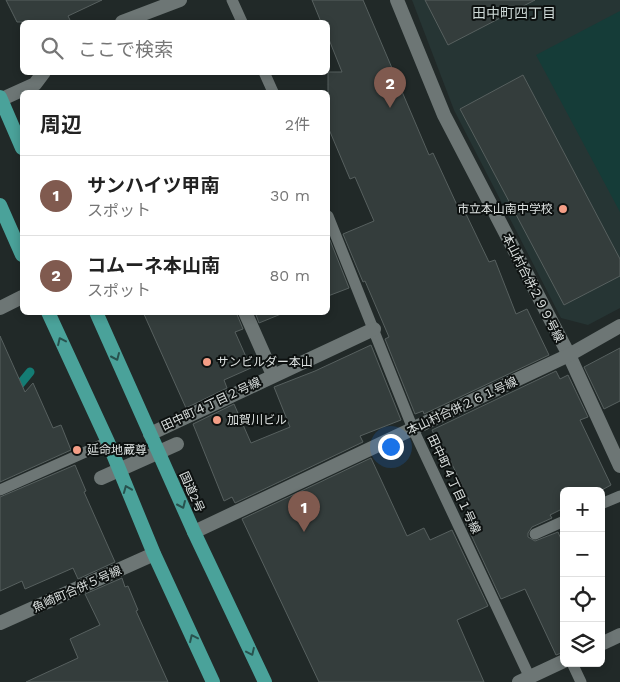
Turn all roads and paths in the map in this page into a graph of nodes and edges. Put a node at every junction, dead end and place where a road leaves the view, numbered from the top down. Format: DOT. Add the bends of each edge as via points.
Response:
graph roads {
  1 [pos="180,0"];
  2 [pos="232,0"];
  3 [pos="397,0"];
  4 [pos="127,20"];
  5 [pos="241,20"];
  6 [pos="42,75"];
  7 [pos="265,75"];
  8 [pos="20,90"];
  9 [pos="21,90"];
  10 [pos="272,90"];
  11 [pos="0,99"];
  12 [pos="20,144"];
  13 [pos="0,205"];
  14 [pos="330,221"];
  15 [pos="20,250"];
  16 [pos="20,298"];
  17 [pos="0,308"];
  18 [pos="49,315"];
  19 [pos="97,315"];
  20 [pos="246,315"];
  21 [pos="620,326"];
  22 [pos="374,329"];
  23 [pos="568,356"];
  24 [pos="272,375"];
  25 [pos="413,429"];
  26 [pos="150,434"];
  27 [pos="108,442"];
  28 [pos="177,444"];
  29 [pos="620,466"];
  30 [pos="101,478"];
  31 [pos="0,490"];
  32 [pos="620,496"];
  33 [pos="605,502"];
  34 [pos="560,523"];
  35 [pos="194,532"];
  36 [pos="535,534"];
  37 [pos="154,554"];
  38 [pos="0,623"];
  39 [pos="620,635"];
  40 [pos="605,642"];
  41 [pos="560,664"];
  42 [pos="574,667"];
  43 [pos="524,680"];
  44 [pos="213,682"];
  45 [pos="265,682"];
  46 [pos="581,682"];
  1 -- 4 [label="street"];
  2 -- 5 [label="lane"];
  3 -- 23 [label="street, 本山村合併２９９号線" via="444,115"];
  6 -- 9 [label="street" via="35,84"];
  7 -- 10 [label="lane"];
  8 -- 11 [label="street"];
  11 -- 12 [label="highway"];
  13 -- 15 [label="highway"];
  14 -- 22 [label="lane, 田中町４丁目１号線"];
  16 -- 17 [label="street"];
  27 -- 18 [label="highway, one-way"];
  19 -- 26 [label="highway, 国道2号, one-way"];
  20 -- 24 [label="street, 田中町４丁目２号線"];
  21 -- 23 [label="street, 本山村合併２６１号線"];
  22 -- 24 [label="street, 田中町４丁目２号線"];
  22 -- 25 [label="lane, 田中町４丁目１号線"];
  23 -- 25 [label="street, 本山村合併２６１号線"];
  23 -- 29 [label="street, 本山村合併２９９号線"];
  24 -- 26 [label="street, 田中町４丁目２号線"];
  25 -- 35 [label="street, 本山村合併２６１号線"];
  25 -- 43 [label="lane, 田中町４丁目１号線"];
  26 -- 35 [label="highway, 国道2号, one-way"];
  27 -- 31 [label="lane"];
  37 -- 27 [label="highway, one-way"];
  28 -- 30 [label="street"];
  32 -- 33 [label="lane"];
  34 -- 36 [label="lane"];
  35 -- 45 [label="highway, 国道2号, one-way"];
  37 -- 38 [label="street, 魚崎町合併５号線"];
  44 -- 37 [label="highway, one-way"];
  39 -- 40 [label="street"];
  41 -- 43 [label="street"];
  42 -- 46 [label="lane"];
}
